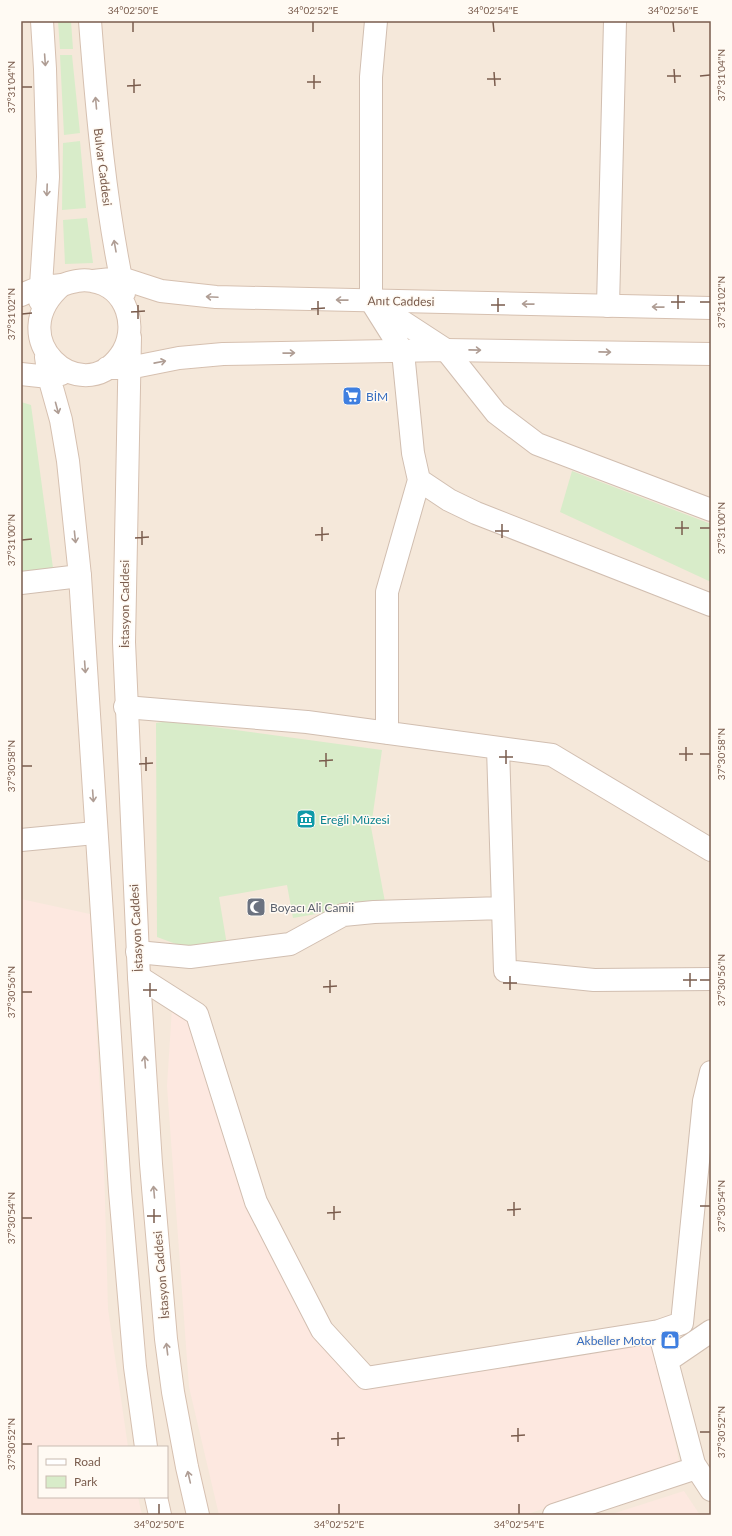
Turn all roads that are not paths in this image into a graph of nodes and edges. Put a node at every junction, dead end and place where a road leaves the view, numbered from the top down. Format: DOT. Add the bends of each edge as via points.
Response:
graph roads {
  1 [pos="42,21"];
  2 [pos="90,21"];
  3 [pos="376,21"];
  4 [pos="615,21"];
  5 [pos="121,278"];
  6 [pos="93,281"];
  7 [pos="48,293"];
  8 [pos="21,295"];
  9 [pos="371,301"];
  10 [pos="608,306"];
  11 [pos="711,308"];
  12 [pos="128,311"];
  13 [pos="130,337"];
  14 [pos="446,350"];
  15 [pos="403,352"];
  16 [pos="711,354"];
  17 [pos="107,368"];
  18 [pos="129,368"];
  19 [pos="54,369"];
  20 [pos="21,374"];
  21 [pos="419,480"];
  22 [pos="711,510"];
  23 [pos="80,576"];
  24 [pos="21,584"];
  25 [pos="711,605"];
  26 [pos="125,707"];
  27 [pos="387,733"];
  28 [pos="498,748"];
  29 [pos="95,833"];
  30 [pos="21,840"];
  31 [pos="711,850"];
  32 [pos="503,908"];
  33 [pos="137,952"];
  34 [pos="139,977"];
  35 [pos="711,979"];
  36 [pos="711,1072"];
  37 [pos="707,1102"];
  38 [pos="659,1331"];
  39 [pos="711,1331"];
  40 [pos="667,1361"];
  41 [pos="146,1446"];
  42 [pos="696,1468"];
  43 [pos="711,1490"];
  44 [pos="156,1498"];
  45 [pos="160,1515"];
  46 [pos="198,1515"];
  47 [pos="554,1515"];
  1 -- 7 [label="street, one-way" via="48,177"];
  5 -- 2 [label="street, Bulvar Caddesi, one-way" via="100,150"];
  3 -- 9 [label="street" via="371,77"];
  4 -- 10 [label="street"];
  5 -- 6 [label="street, Anıt Caddesi"];
  9 -- 5 [label="street, Anıt Caddesi, one-way" via="188,295 161,291"];
  5 -- 12 [label="street, Bulvar Caddesi"];
  6 -- 7 [label="street" via="77,280"];
  6 -- 12 [label="street" via="108,286 120,297"];
  7 -- 8 [label="street"];
  7 -- 19 [label="street" via="36,317 36,333 40,348"];
  10 -- 9 [label="street, Anıt Caddesi, one-way"];
  9 -- 14 [label="street"];
  9 -- 15 [label="street"];
  11 -- 10 [label="street, Anıt Caddesi, one-way"];
  12 -- 13 [label="street"];
  13 -- 17 [label="street" via="121,355"];
  13 -- 18 [label="street, İstasyon Caddesi"];
  14 -- 15 [label="street"];
  14 -- 16 [label="street, one-way"];
  14 -- 22 [label="street" via="496,413 537,444"];
  18 -- 15 [label="street, one-way" via="178,358 223,354"];
  15 -- 21 [label="street" via="413,453"];
  17 -- 18 [label="street"];
  17 -- 19 [label="street" via="88,374"];
  18 -- 26 [label="street, İstasyon Caddesi" via="124,583"];
  19 -- 20 [label="street"];
  19 -- 23 [label="street, one-way" via="68,461"];
  21 -- 25 [label="street" via="449,500 476,513"];
  21 -- 27 [label="street" via="388,592"];
  23 -- 24 [label="street"];
  23 -- 29 [label="street, one-way"];
  26 -- 27 [label="street" via="307,722"];
  26 -- 33 [label="street, İstasyon Caddesi"];
  27 -- 28 [label="street"];
  28 -- 31 [label="street" via="552,755"];
  28 -- 32 [label="street"];
  29 -- 30 [label="street"];
  29 -- 41 [label="street" via="120,1191 135,1367"];
  32 -- 33 [label="street" via="343,915 290,944 190,957"];
  32 -- 35 [label="street" via="505,971 594,980"];
  33 -- 34 [label="street, İstasyon Caddesi"];
  34 -- 38 [label="street" via="197,1014 256,1202 322,1330 366,1378"];
  46 -- 34 [label="street, İstasyon Caddesi, one-way" via="186,1467 166,1339"];
  36 -- 37 [label="street"];
  37 -- 38 [label="street" via="682,1323"];
  38 -- 40 [label="street"];
  39 -- 40 [label="street"];
  40 -- 42 [label="street"];
  42 -- 43 [label="street"];
  42 -- 47 [label="street"];
  44 -- 45 [label="street"];
}
